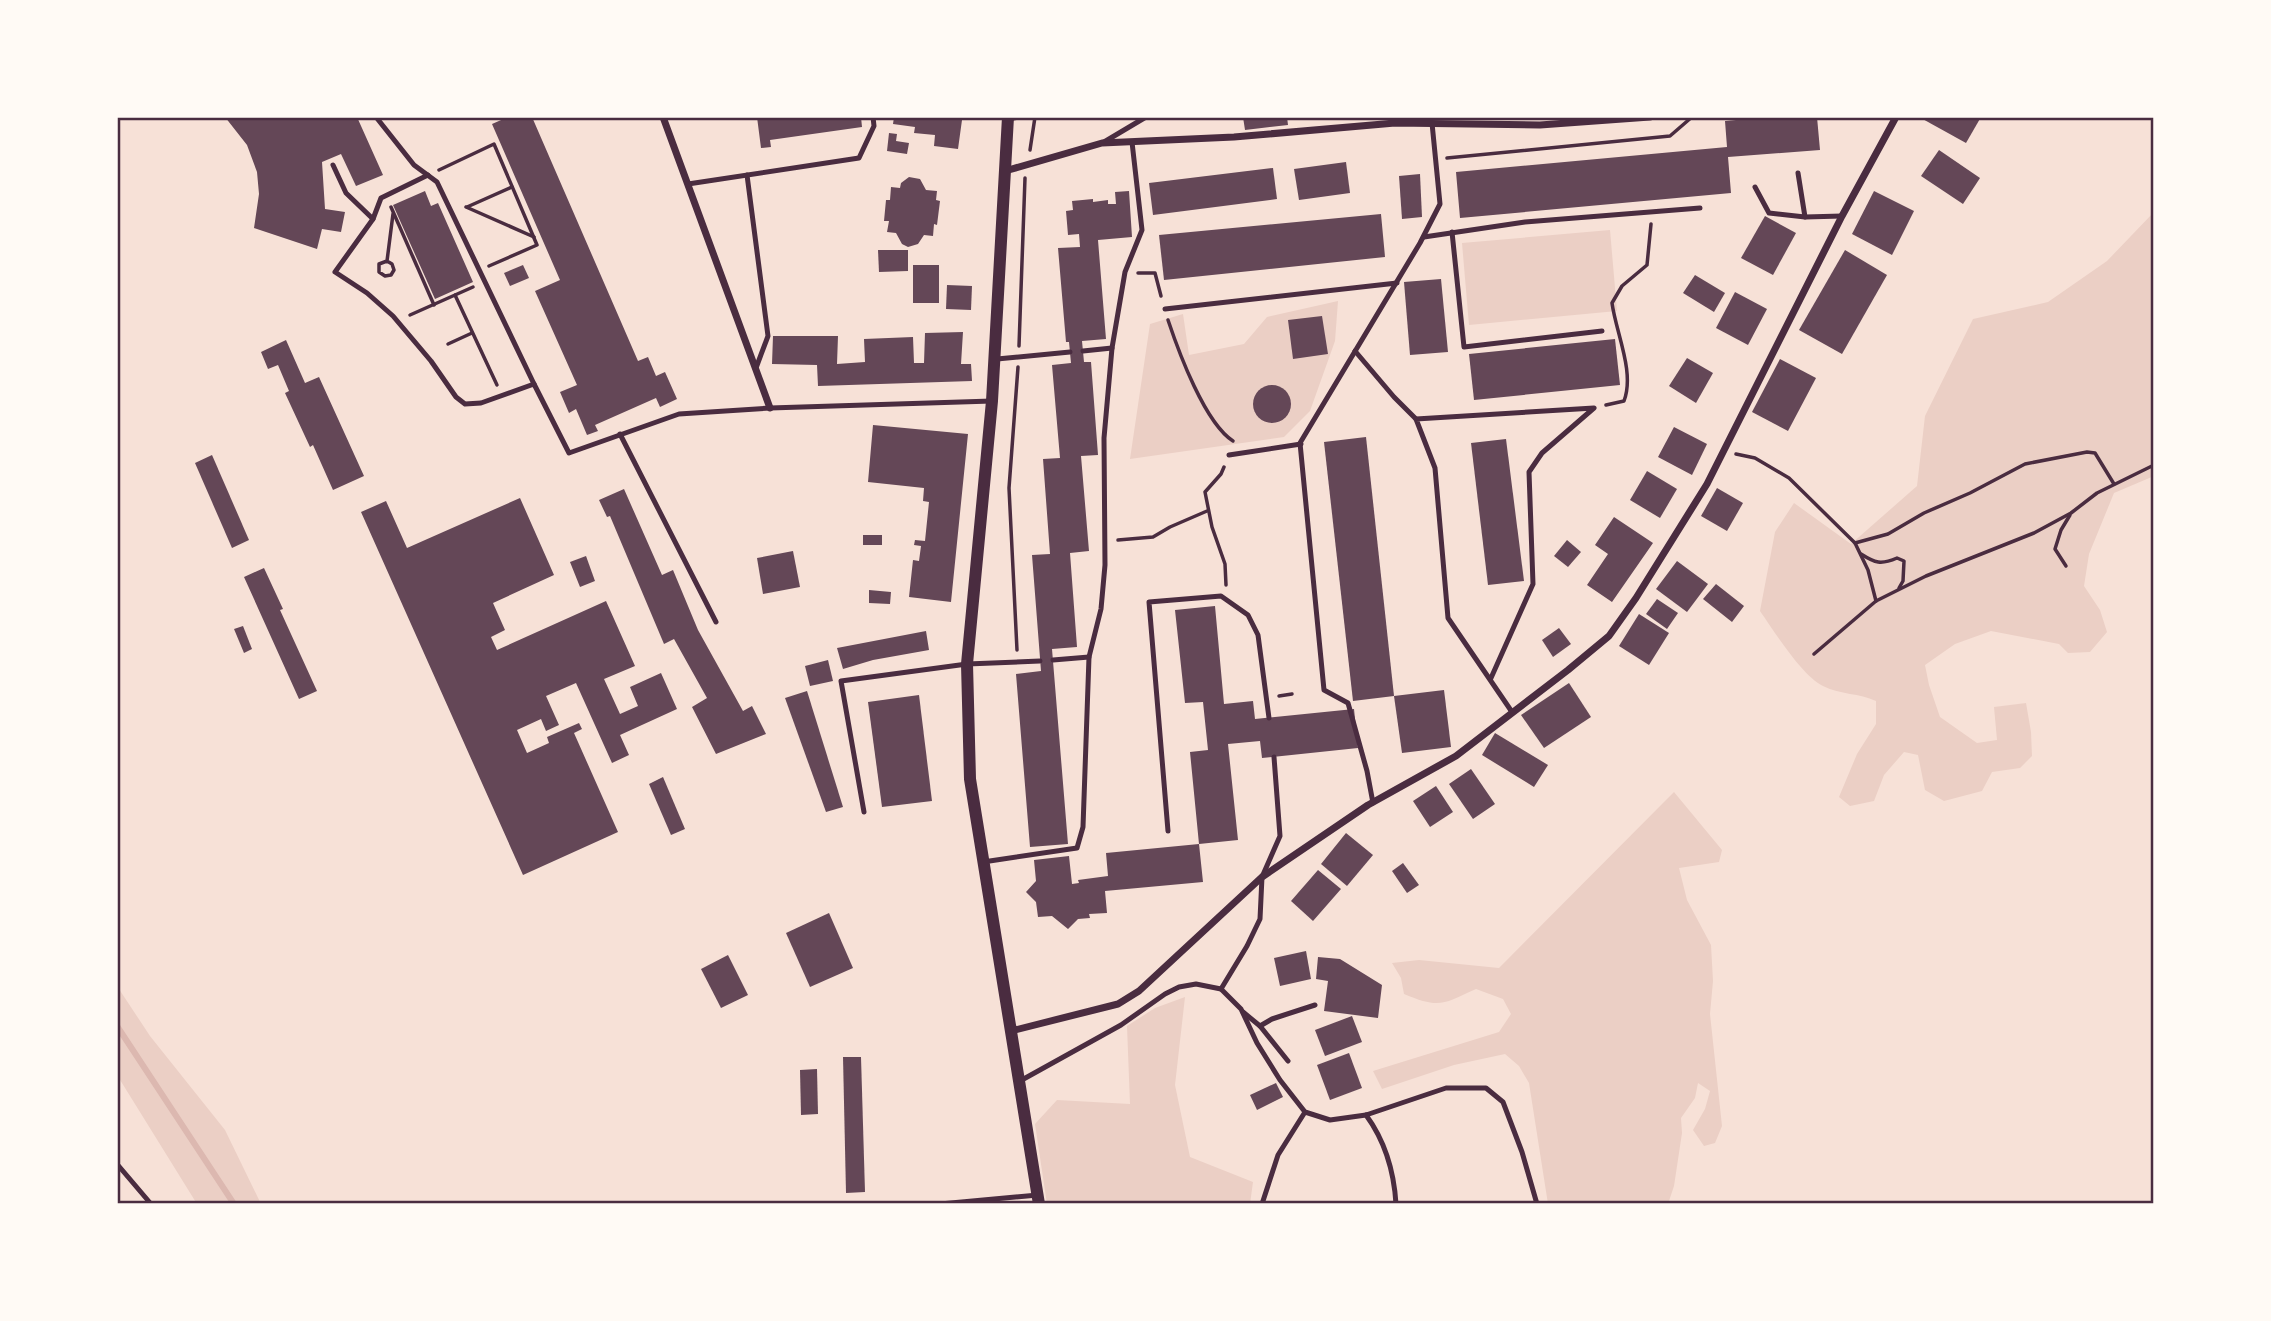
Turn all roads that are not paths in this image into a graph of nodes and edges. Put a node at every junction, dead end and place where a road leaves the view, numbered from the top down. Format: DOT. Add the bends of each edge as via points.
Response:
graph roads {
  1 [pos="376,117"];
  2 [pos="663,117"];
  3 [pos="873,117"];
  4 [pos="1146,117"];
  5 [pos="1650,117"];
  6 [pos="1896,117"];
  7 [pos="1012,118"];
  8 [pos="1432,123"];
  9 [pos="1132,142"];
  10 [pos="1102,143"];
  11 [pos="333,165"];
  12 [pos="1005,171"];
  13 [pos="1798,173"];
  14 [pos="428,175"];
  15 [pos="747,175"];
  16 [pos="688,184"];
  17 [pos="1755,187"];
  18 [pos="1700,208"];
  19 [pos="1842,216"];
  20 [pos="1805,217"];
  21 [pos="373,219"];
  22 [pos="1452,232"];
  23 [pos="1424,237"];
  24 [pos="1397,282"];
  25 [pos="1165,309"];
  26 [pos="1602,331"];
  27 [pos="1112,348"];
  28 [pos="1083,351"];
  29 [pos="1355,351"];
  30 [pos="1070,352"];
  31 [pos="995,359"];
  32 [pos="755,369"];
  33 [pos="534,384"];
  34 [pos="992,401"];
  35 [pos="770,408"];
  36 [pos="1416,419"];
  37 [pos="620,434"];
  38 [pos="1301,444"];
  39 [pos="1229,455"];
  40 [pos="716,622"];
  41 [pos="1089,657"];
  42 [pos="1053,660"];
  43 [pos="1040,661"];
  44 [pos="967,664"];
  45 [pos="1491,678"];
  46 [pos="1512,712"];
  47 [pos="1269,718"];
  48 [pos="1274,757"];
  49 [pos="1373,803"];
  50 [pos="864,812"];
  51 [pos="1168,831"];
  52 [pos="984,862"];
  53 [pos="1262,877"];
  54 [pos="1222,989"];
  55 [pos="1315,1005"];
  56 [pos="1241,1009"];
  57 [pos="1260,1026"];
  58 [pos="1011,1031"];
  59 [pos="1288,1061"];
  60 [pos="1020,1081"];
  61 [pos="1305,1112"];
  62 [pos="1366,1115"];
  63 [pos="117,1164"];
  64 [pos="1038,1200"];
  65 [pos="151,1204"];
  66 [pos="940,1204"];
  67 [pos="1262,1204"];
  68 [pos="1396,1204"];
  69 [pos="1537,1204"];
  1 -- 14 [label="lane" via="414,165"];
  2 -- 16 [label="street"];
  3 -- 15 [label="lane" via="874,126 859,158"];
  4 -- 10 [label="lane"];
  5 -- 8 [label="street" via="1540,125"];
  6 -- 19 [label="street"];
  7 -- 12 [label="street"];
  8 -- 9 [label="street"];
  8 -- 23 [label="lane" via="1440,204"];
  9 -- 10 [label="street"];
  9 -- 27 [label="lane" via="1142,230 1125,272"];
  10 -- 12 [label="street"];
  11 -- 21 [label="lane" via="346,193"];
  12 -- 31 [label="street"];
  13 -- 20 [label="lane"];
  14 -- 21 [label="lane" via="381,198"];
  14 -- 33 [label="lane" via="437,181"];
  15 -- 16 [label="lane"];
  15 -- 32 [label="lane" via="768,336"];
  16 -- 32 [label="street"];
  17 -- 20 [label="lane" via="1769,213"];
  18 -- 22 [label="lane"];
  19 -- 20 [label="lane"];
  19 -- 46 [label="street" via="1723,451 1636,598 1609,636"];
  21 -- 33 [label="lane" via="335,272 368,293 397,321 456,397 471,405"];
  22 -- 23 [label="lane"];
  22 -- 26 [label="lane" via="1464,347"];
  23 -- 24 [label="lane"];
  24 -- 25 [label="lane"];
  24 -- 29 [label="lane"];
  27 -- 28 [label="lane"];
  27 -- 41 [label="lane" via="1104,438 1101,609"];
  29 -- 36 [label="lane"];
  29 -- 38 [label="lane"];
  30 -- 31 [label="lane"];
  31 -- 34 [label="street"];
  32 -- 35 [label="street"];
  33 -- 37 [label="lane" via="569,453"];
  34 -- 35 [label="lane"];
  34 -- 44 [label="street"];
  35 -- 37 [label="lane" via="679,414"];
  36 -- 45 [label="lane" via="1435,468 1448,618"];
  36 -- 45 [label="lane" via="1594,408 1542,453 1530,472 1533,584"];
  37 -- 40 [label="lane"];
  38 -- 39 [label="lane"];
  38 -- 49 [label="lane" via="1324,690 1348,704"];
  41 -- 42 [label="lane"];
  41 -- 52 [label="lane" via="1085,796 1077,848"];
  43 -- 44 [label="lane"];
  44 -- 50 [label="lane" via="841,681"];
  44 -- 52 [label="street" via="970,779"];
  45 -- 46 [label="lane"];
  46 -- 49 [label="street" via="1456,756"];
  47 -- 51 [label="lane" via="1258,635 1248,615 1221,596 1149,603"];
  48 -- 53 [label="lane" via="1280,836"];
  49 -- 53 [label="street"];
  52 -- 58 [label="street"];
  53 -- 54 [label="lane" via="1260,919"];
  53 -- 58 [label="street" via="1139,991 1118,1004"];
  54 -- 56 [label="lane"];
  54 -- 60 [label="lane" via="1196,984 1179,987"];
  55 -- 57 [label="lane"];
  56 -- 57 [label="lane"];
  56 -- 61 [label="lane" via="1280,1080"];
  57 -- 59 [label="lane"];
  58 -- 60 [label="street"];
  60 -- 64 [label="street"];
  61 -- 62 [label="lane" via="1330,1120"];
  61 -- 67 [label="lane" via="1278,1156"];
  62 -- 68 [label="lane" via="1379,1133 1395,1180"];
  62 -- 69 [label="lane" via="1446,1088 1486,1088 1503,1102"];
  63 -- 65 [label="lane"];
  64 -- 66 [label="lane"];
}
